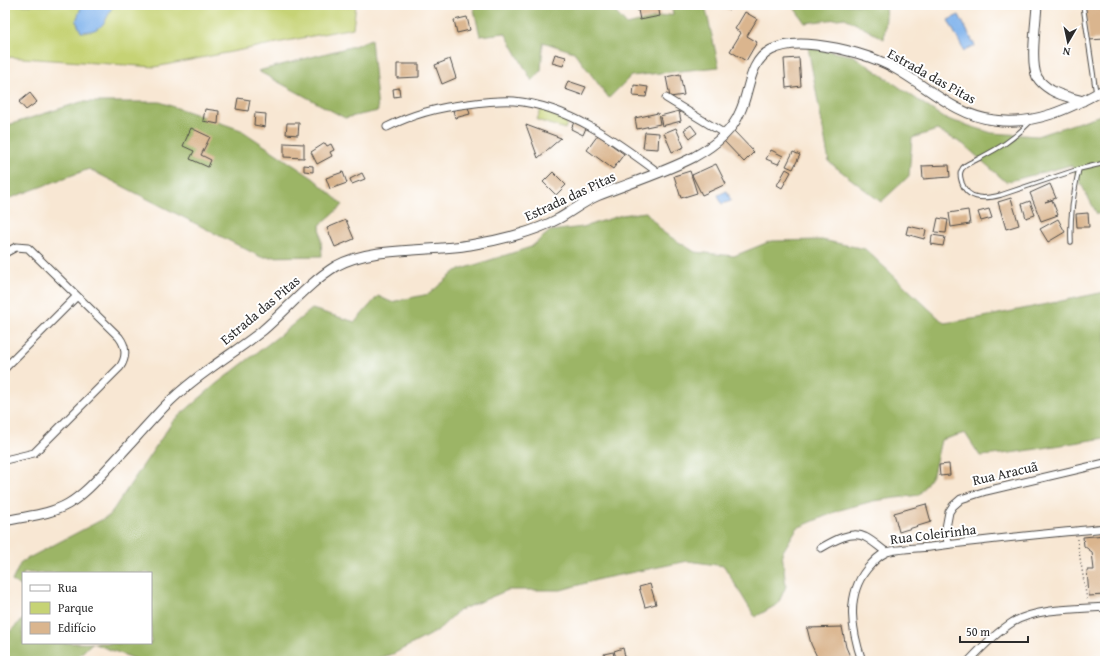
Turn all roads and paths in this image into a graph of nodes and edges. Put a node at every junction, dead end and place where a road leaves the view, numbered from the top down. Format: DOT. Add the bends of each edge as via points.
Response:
graph roads {
  1 [pos="1037,5"];
  2 [pos="1083,5"];
  3 [pos="1105,89"];
  4 [pos="1096,94"];
  5 [pos="666,98"];
  6 [pos="1083,101"];
  7 [pos="1032,119"];
  8 [pos="387,127"];
  9 [pos="725,134"];
  10 [pos="1105,163"];
  11 [pos="1079,169"];
  12 [pos="659,173"];
  13 [pos="1071,242"];
  14 [pos="5,253"];
  15 [pos="77,296"];
  16 [pos="5,368"];
  17 [pos="5,460"];
  18 [pos="1105,463"];
  19 [pos="5,521"];
  20 [pos="1105,528"];
  21 [pos="1076,531"];
  22 [pos="948,544"];
  23 [pos="821,548"];
  24 [pos="886,552"];
  25 [pos="1105,606"];
  26 [pos="1088,608"];
  27 [pos="862,661"];
  28 [pos="969,661"];
  1 -- 6 [label="street" via="1034,42 1035,69 1038,77 1051,90"];
  2 -- 4 [label="lane"];
  3 -- 4 [label="street, Estrada das Pitas"];
  4 -- 6 [label="street, Estrada das Pitas"];
  5 -- 9 [label="street"];
  6 -- 7 [label="street, Estrada das Pitas" via="1061,112"];
  7 -- 9 [label="street, Estrada das Pitas" via="994,120 978,116 950,104 894,68 862,55 820,45 788,44 771,50 755,66 740,112"];
  7 -- 11 [label="lane" via="1005,144 961,170 960,176 966,190 973,197 989,198"];
  8 -- 12 [label="street" via="424,112 448,106 520,102 554,110 578,120 621,144"];
  9 -- 12 [label="street, Estrada das Pitas" via="697,155"];
  10 -- 11 [label="lane"];
  11 -- 13 [label="lane" via="1070,220"];
  12 -- 19 [label="street, Estrada das Pitas" via="594,198 556,220 531,230 470,245 371,254 336,266 263,330 175,396 80,495 55,510"];
  14 -- 15 [label="street" via="16,247 28,248"];
  15 -- 16 [label="street"];
  15 -- 17 [label="street" via="121,340 125,352 123,362 34,453"];
  18 -- 22 [label="street, Rua Aracuã" via="961,499 949,512 946,528"];
  20 -- 21 [label="street, Rua Coleirinha"];
  21 -- 22 [label="street, Rua Coleirinha"];
  21 -- 26 [label="path"];
  22 -- 24 [label="street, Rua Coleirinha"];
  23 -- 24 [label="street" via="856,534 864,536"];
  24 -- 27 [label="street, Rua Coleirinha" via="863,573 854,597 853,624"];
  25 -- 26 [label="street"];
  26 -- 28 [label="street" via="1040,613 1014,622 997,634"];
}
